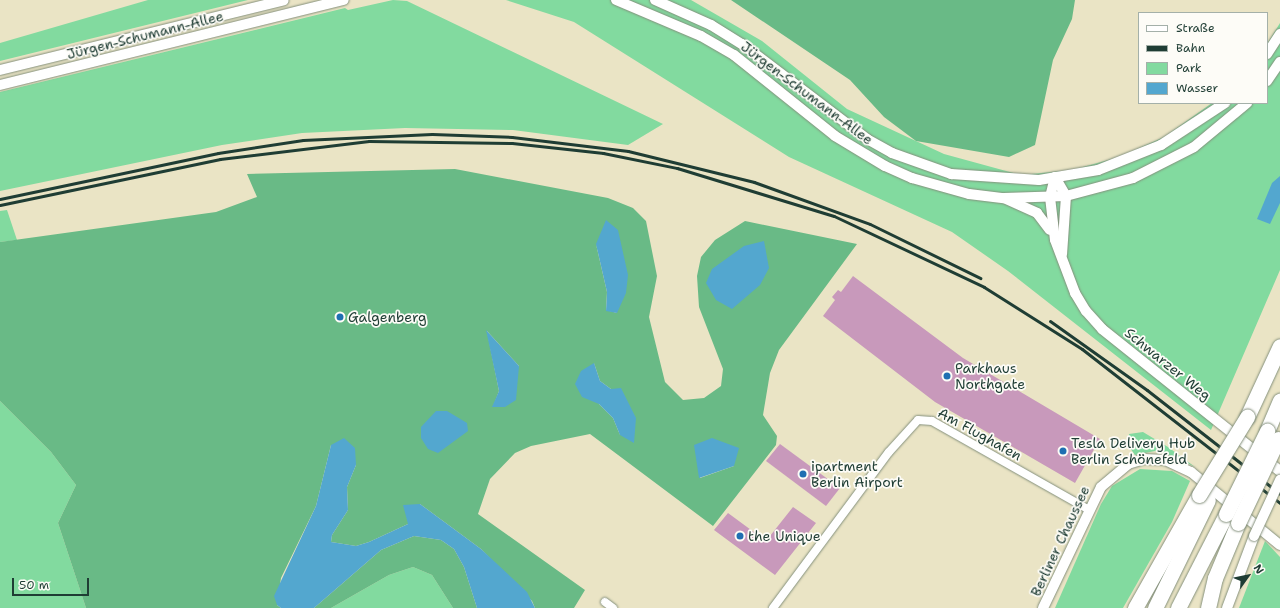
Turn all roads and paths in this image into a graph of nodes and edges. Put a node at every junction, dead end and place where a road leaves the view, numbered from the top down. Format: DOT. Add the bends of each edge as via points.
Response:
graph roads {
  1 [pos="284,0"];
  2 [pos="616,0"];
  3 [pos="655,0"];
  4 [pos="341,1"];
  5 [pos="1280,34"];
  6 [pos="1268,52"];
  7 [pos="1280,62"];
  8 [pos="0,70"];
  9 [pos="1268,80"];
  10 [pos="0,85"];
  11 [pos="1224,104"];
  12 [pos="1246,104"];
  13 [pos="1055,178"];
  14 [pos="1066,196"];
  15 [pos="1050,197"];
  16 [pos="1004,198"];
  17 [pos="1055,240"];
  18 [pos="1062,260"];
  19 [pos="1280,346"];
  20 [pos="1280,401"];
  21 [pos="1275,433"];
  22 [pos="1280,471"];
  23 [pos="1280,480"];
  24 [pos="1204,498"];
  25 [pos="1089,510"];
  26 [pos="1232,519"];
  27 [pos="1280,545"];
  28 [pos="605,602"];
  29 [pos="613,608"];
  30 [pos="773,608"];
  31 [pos="1044,608"];
  32 [pos="1135,608"];
  33 [pos="1155,608"];
  34 [pos="1178,608"];
  35 [pos="1208,608"];
  36 [pos="1227,608"];
  1 -- 8 [label="street, Jürgen-Schumann-Allee"];
  2 -- 16 [label="street, Jürgen-Schumann-Allee" via="701,36 734,55 835,136 885,166 946,189"];
  3 -- 13 [label="street, Jürgen-Schumann-Allee" via="711,25 742,44 838,120 892,153 951,174 980,178"];
  4 -- 10 [label="street, Jürgen-Schumann-Allee"];
  5 -- 6 [label="street"];
  7 -- 9 [label="street"];
  11 -- 13 [label="street, Jürgen-Schumann-Allee" via="1161,146 1098,170"];
  12 -- 14 [label="street, Jürgen-Schumann-Allee" via="1200,143 1158,168 1112,185"];
  13 -- 14 [label="street"];
  13 -- 15 [label="street, Schwarzer Weg"];
  14 -- 15 [label="street, Jürgen-Schumann-Allee"];
  14 -- 18 [label="street, Schwarzer Weg"];
  15 -- 16 [label="street, Jürgen-Schumann-Allee"];
  15 -- 17 [label="street, Schwarzer Weg"];
  16 -- 17 [label="street" via="1037,213 1046,221"];
  17 -- 18 [label="street, Schwarzer Weg"];
  18 -- 22 [label="street, Schwarzer Weg" via="1075,293 1102,329"];
  19 -- 24 [label="highway, bridge" via="1247,417"];
  20 -- 21 [label="highway"];
  21 -- 26 [label="highway, bridge"];
  23 -- 36 [label="street, bridge" via="1254,536"];
  24 -- 32 [label="highway"];
  24 -- 33 [label="highway"];
  25 -- 27 [label="street, Berliner Chaussee" via="1104,482 1128,464 1144,459 1166,460 1190,472"];
  25 -- 30 [label="street, Am Flughafen" via="932,420 918,420 889,452"];
  25 -- 31 [label="street, Berliner Chaussee"];
  26 -- 34 [label="highway"];
  26 -- 35 [label="highway"];
  28 -- 29 [label="street"];
}
